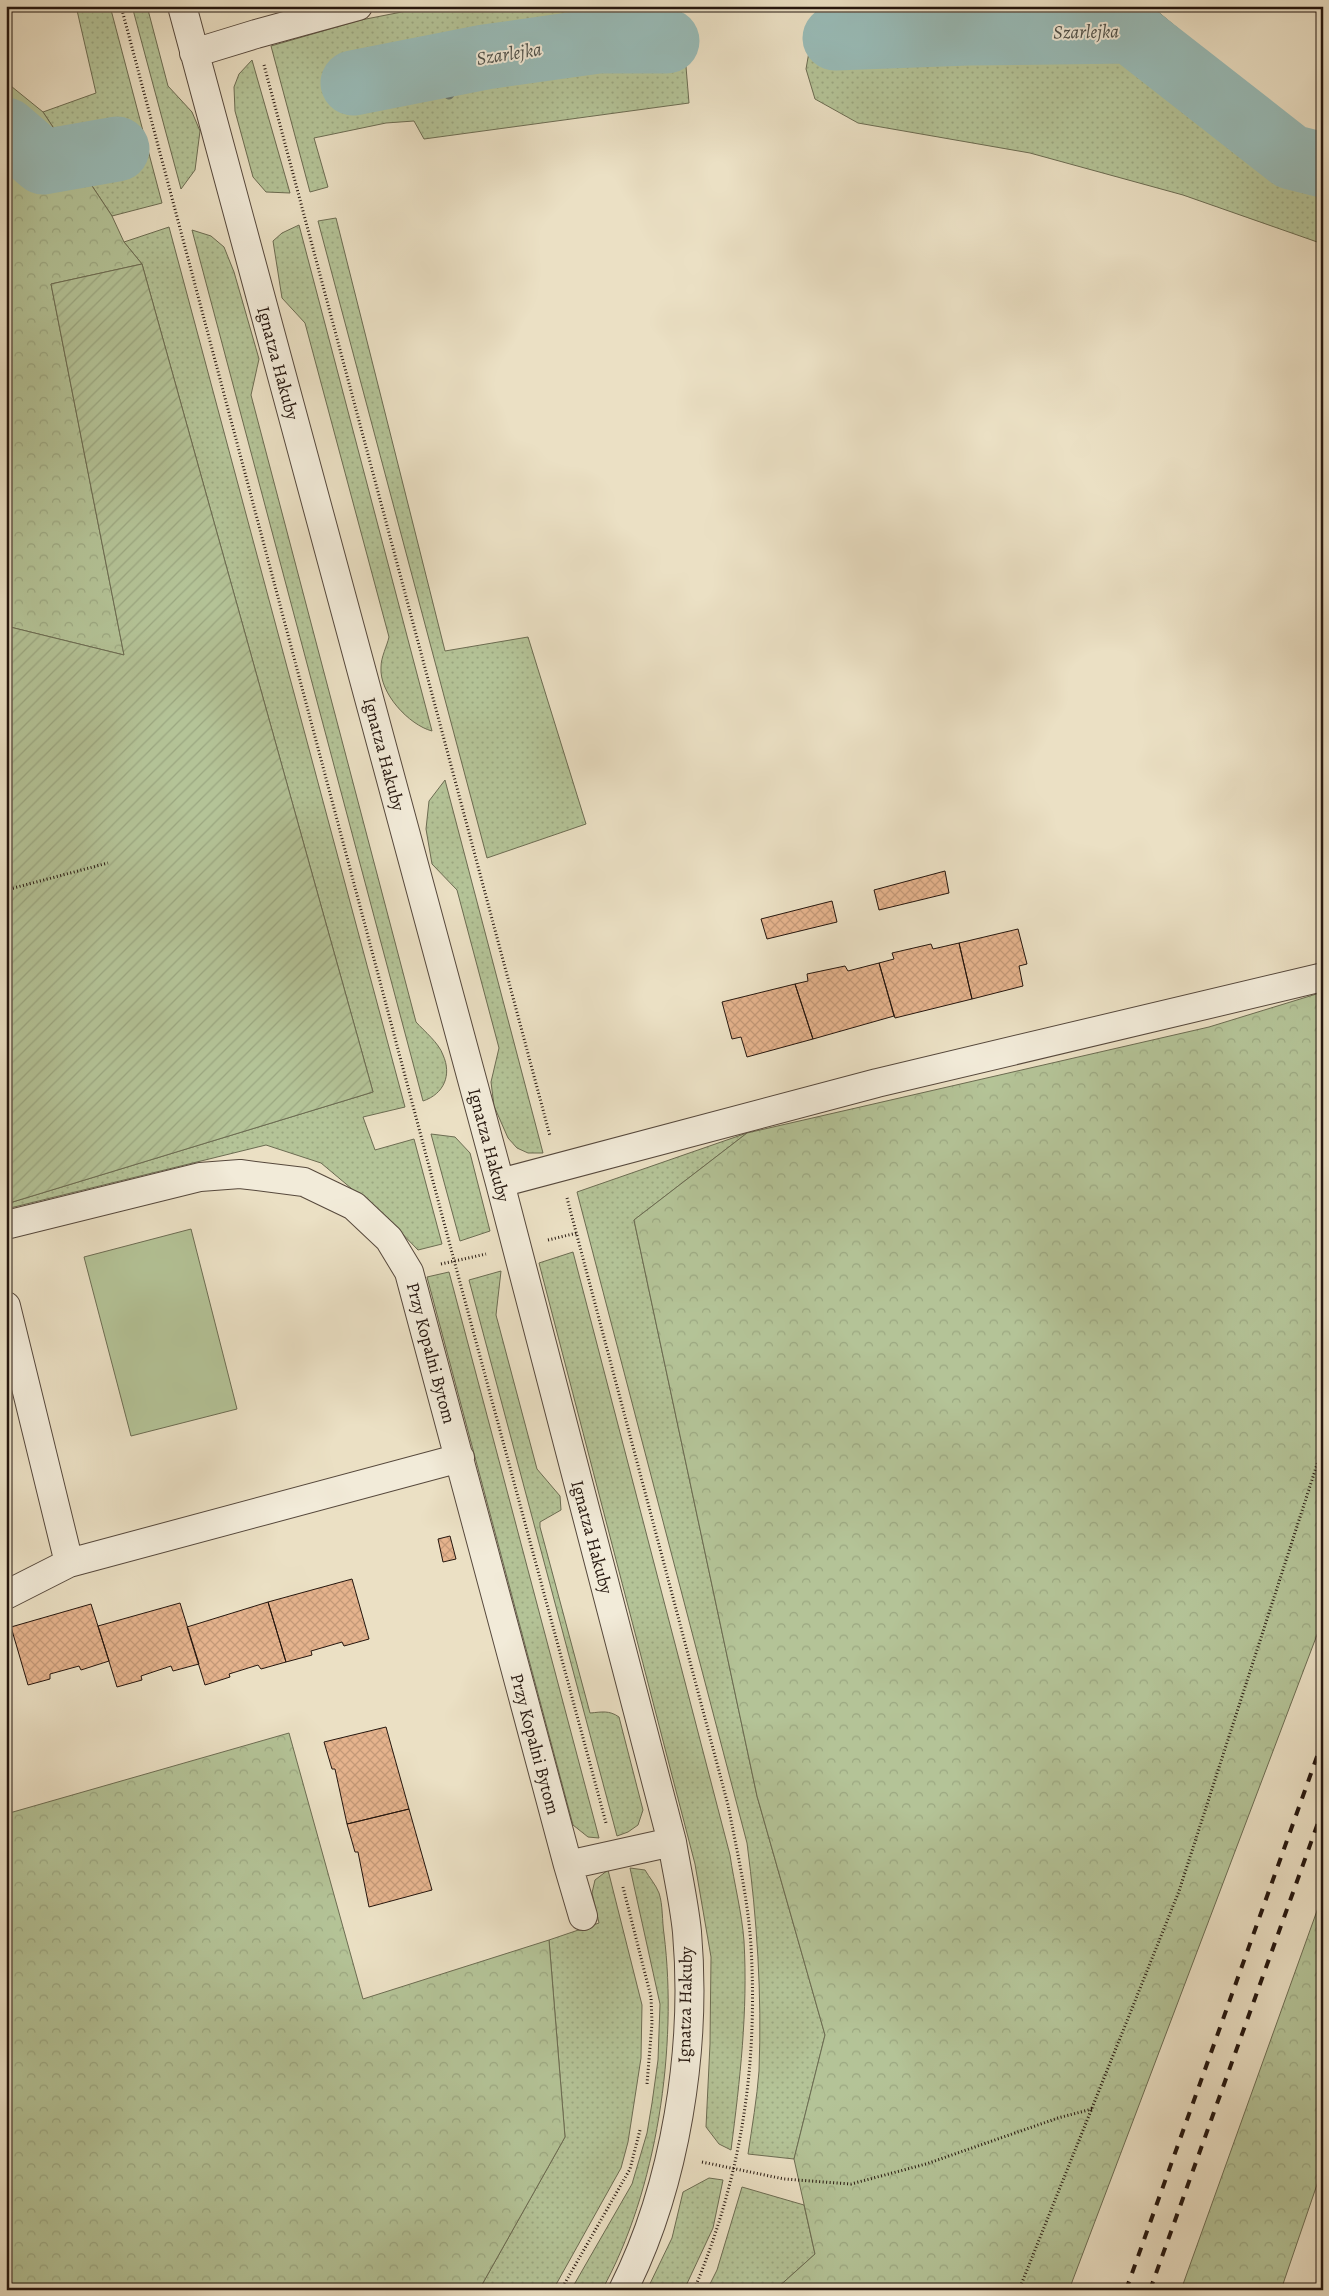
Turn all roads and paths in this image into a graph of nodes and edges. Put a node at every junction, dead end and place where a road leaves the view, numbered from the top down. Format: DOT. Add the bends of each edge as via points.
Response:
graph roads {
  1 [pos="121,6"];
  2 [pos="182,6"];
  3 [pos="358,6"];
  4 [pos="256,34"];
  5 [pos="194,53"];
  6 [pos="108,863"];
  7 [pos="6,890"];
  8 [pos="1323,977"];
  9 [pos="559,1169"];
  10 [pos="500,1183"];
  11 [pos="6,1225"];
  12 [pos="6,1306"];
  13 [pos="1323,1446"];
  14 [pos="460,1458"];
  15 [pos="69,1563"];
  16 [pos="6,1595"];
  17 [pos="672,1842"];
  18 [pos="614,1854"];
  19 [pos="568,1865"];
  20 [pos="583,1916"];
  21 [pos="647,2087"];
  22 [pos="1093,2109"];
  23 [pos="641,2124"];
  24 [pos="735,2169"];
  25 [pos="561,2290"];
  26 [pos="622,2290"];
  27 [pos="694,2290"];
  28 [pos="1019,2290"];
  1 -- 18 [label="path"];
  2 -- 5 [label="street, Ignatza Hakuby"];
  3 -- 4 [label="street"];
  4 -- 5 [label="street"];
  4 -- 9 [label="path"];
  5 -- 10 [label="street, Ignatza Hakuby"];
  6 -- 7 [label="path"];
  8 -- 9 [label="street" via="877,1083"];
  9 -- 10 [label="street"];
  9 -- 24 [label="path" via="728,1805 742,1877 751,1945 753,2018 748,2089"];
  10 -- 17 [label="street, Ignatza Hakuby"];
  11 -- 14 [label="street, Przy Kopalni Bytom" via="200,1177 240,1174 304,1182 354,1206 389,1239 408,1272"];
  12 -- 15 [label="street"];
  13 -- 22 [label="path" via="1179,1891"];
  14 -- 15 [label="street"];
  14 -- 19 [label="street, Przy Kopalni Bytom"];
  15 -- 16 [label="street"];
  17 -- 18 [label="street"];
  17 -- 26 [label="street, Ignatza Hakuby" via="686,1930 689,1975 683,2083 652,2222"];
  18 -- 19 [label="street"];
  18 -- 21 [label="path" via="651,1997"];
  19 -- 20 [label="street, Przy Kopalni Bytom"];
  22 -- 24 [label="path" via="926,2164 851,2184 784,2179"];
  22 -- 28 [label="path"];
  23 -- 25 [label="path" via="630,2168"];
  24 -- 27 [label="path" via="711,2249"];
}
